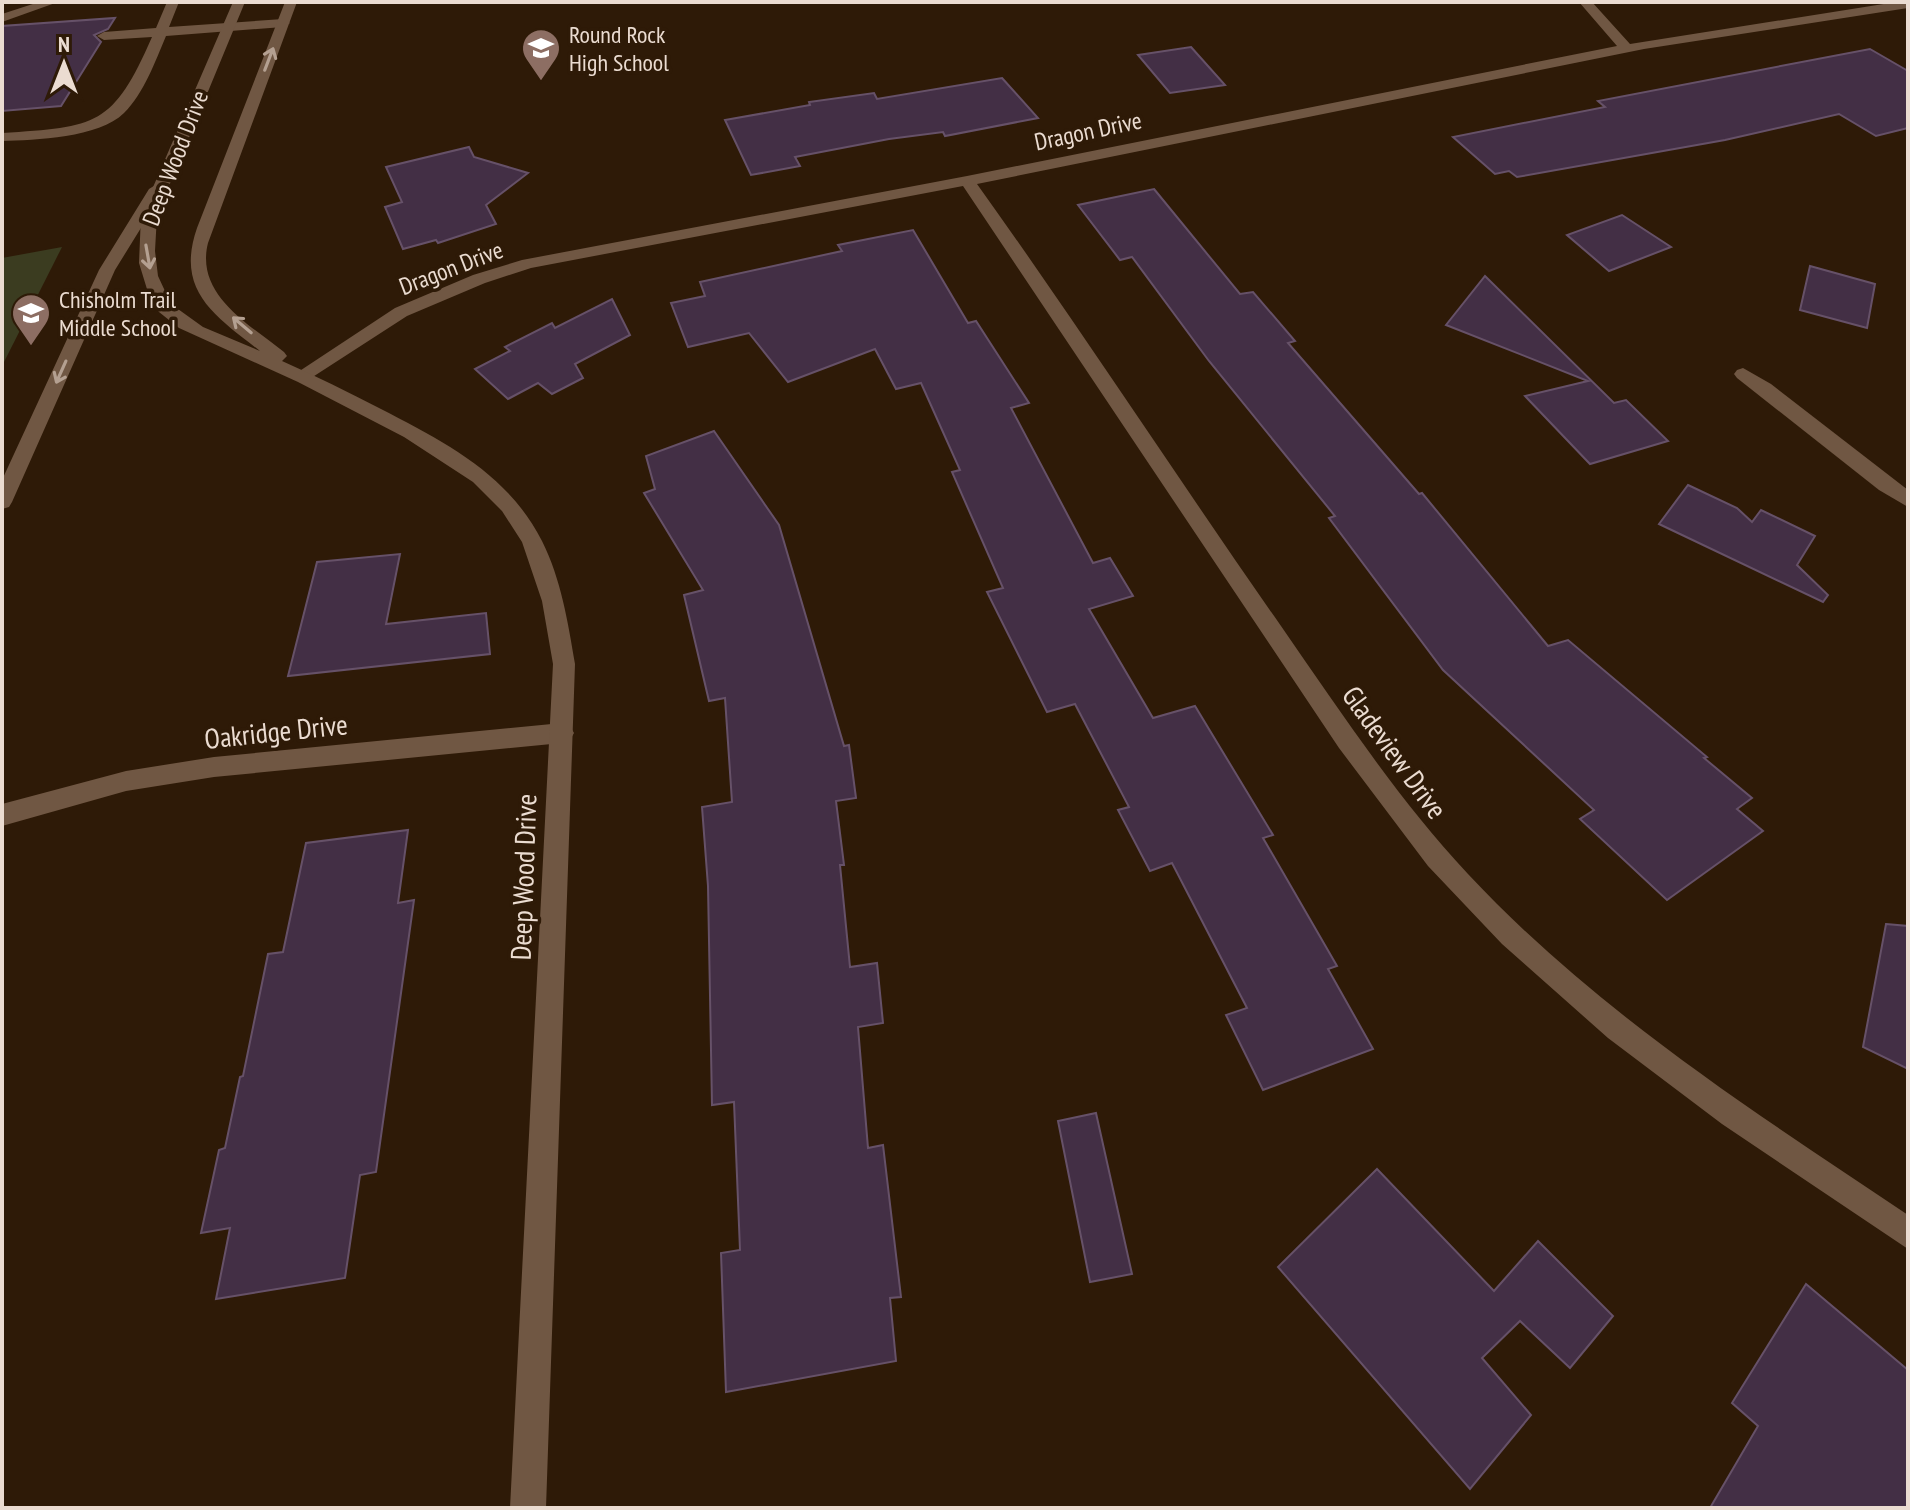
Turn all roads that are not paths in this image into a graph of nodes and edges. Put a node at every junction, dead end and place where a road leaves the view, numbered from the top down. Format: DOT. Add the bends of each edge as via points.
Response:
graph roads {
  1 [pos="52,2"];
  2 [pos="173,2"];
  3 [pos="239,2"];
  4 [pos="291,2"];
  5 [pos="1585,2"];
  6 [pos="1908,4"];
  7 [pos="2,18"];
  8 [pos="283,23"];
  9 [pos="228,27"];
  10 [pos="160,32"];
  11 [pos="104,36"];
  12 [pos="1627,49"];
  13 [pos="2,137"];
  14 [pos="162,180"];
  15 [pos="967,181"];
  16 [pos="1743,374"];
  17 [pos="301,376"];
  18 [pos="1908,500"];
  19 [pos="2,502"];
  20 [pos="562,733"];
  21 [pos="2,815"];
  22 [pos="1908,1233"];
  23 [pos="528,1508"];
  1 -- 7 [label="street"];
  2 -- 10 [label="street"];
  3 -- 9 [label="street, Deep Wood Drive"];
  4 -- 8 [label="street, Deep Wood Drive"];
  5 -- 12 [label="street"];
  6 -- 12 [label="street, Dragon Drive"];
  8 -- 9 [label="street"];
  17 -- 8 [label="street, Deep Wood Drive, one-way" via="215,303 202,286 197,258"];
  9 -- 10 [label="street"];
  9 -- 14 [label="street, Deep Wood Drive"];
  10 -- 11 [label="street"];
  10 -- 13 [label="street" via="131,93 114,115 87,126"];
  12 -- 15 [label="street, Dragon Drive"];
  14 -- 17 [label="street, Deep Wood Drive, one-way" via="145,240 162,304 194,328"];
  14 -- 19 [label="street, one-way" via="107,270"];
  15 -- 17 [label="street, Dragon Drive" via="528,264 401,312"];
  15 -- 22 [label="street, Gladeview Drive" via="1383,791 1461,885 1591,1007 1748,1126"];
  16 -- 18 [label="street"];
  17 -- 20 [label="street, Deep Wood Drive" via="440,447 508,504 537,551 555,603 564,664"];
  20 -- 21 [label="street, Oakridge Drive" via="214,767 126,781"];
  20 -- 23 [label="street, Deep Wood Drive"];
}
